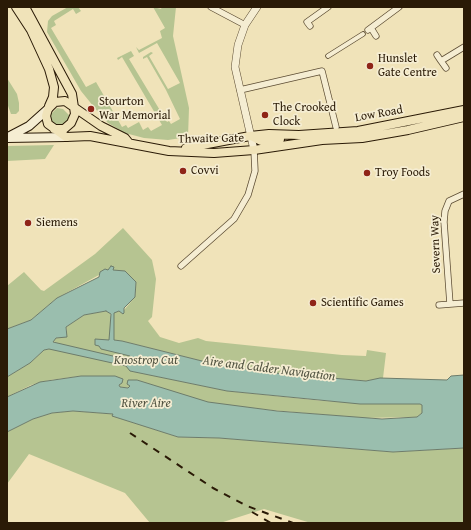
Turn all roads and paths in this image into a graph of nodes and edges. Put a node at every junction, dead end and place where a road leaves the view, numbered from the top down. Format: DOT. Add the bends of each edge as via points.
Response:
graph roads {
  1 [pos="16,7"];
  2 [pos="25,7"];
  3 [pos="211,7"];
  4 [pos="257,7"];
  5 [pos="328,7"];
  6 [pos="399,7"];
  7 [pos="245,25"];
  8 [pos="310,26"];
  9 [pos="363,34"];
  10 [pos="376,36"];
  11 [pos="464,47"];
  12 [pos="437,55"];
  13 [pos="328,56"];
  14 [pos="441,61"];
  15 [pos="446,68"];
  16 [pos="240,90"];
  17 [pos="73,107"];
  18 [pos="48,109"];
  19 [pos="464,110"];
  20 [pos="464,117"];
  21 [pos="336,126"];
  22 [pos="59,133"];
  23 [pos="250,136"];
  24 [pos="7,138"];
  25 [pos="130,143"];
  26 [pos="298,143"];
  27 [pos="254,150"];
  28 [pos="169,151"];
  29 [pos="464,194"];
  30 [pos="181,266"];
  31 [pos="464,303"];
  32 [pos="450,304"];
  33 [pos="438,305"];
  1 -- 18 [label="main road" via="31,30 50,69 54,87"];
  2 -- 17 [label="main road" via="72,94"];
  3 -- 7 [label="street"];
  4 -- 7 [label="street"];
  5 -- 8 [label="street" via="307,22"];
  6 -- 10 [label="street" via="369,29"];
  7 -- 16 [label="street" via="238,45 236,67"];
  9 -- 13 [label="street"];
  11 -- 14 [label="street"];
  12 -- 14 [label="street"];
  14 -- 15 [label="street"];
  16 -- 21 [label="street" via="322,71"];
  16 -- 23 [label="street"];
  17 -- 18 [label="main road" via="65,101 60,101"];
  17 -- 22 [label="main road" via="75,114 69,127"];
  17 -- 25 [label="main road, Thwaite Gate"];
  18 -- 22 [label="main road" via="46,120"];
  18 -- 24 [label="main road" via="29,126"];
  19 -- 23 [label="main road, Low Road" via="345,132"];
  20 -- 26 [label="main road, Low Road" via="368,137"];
  22 -- 24 [label="main road"];
  22 -- 25 [label="main road, Thwaite Gate"];
  23 -- 26 [label="main road" via="261,141 282,139"];
  23 -- 27 [label="street"];
  23 -- 28 [label="main road, Thwaite Gate"];
  25 -- 28 [label="main road, Thwaite Gate"];
  26 -- 27 [label="main road, Low Road"];
  27 -- 28 [label="main road, Thwaite Gate" via="214,153"];
  27 -- 30 [label="street" via="255,171 248,194 234,219"];
  29 -- 32 [label="street, Severn Way" via="449,201 444,222"];
  31 -- 32 [label="street"];
  32 -- 33 [label="street"];
}
